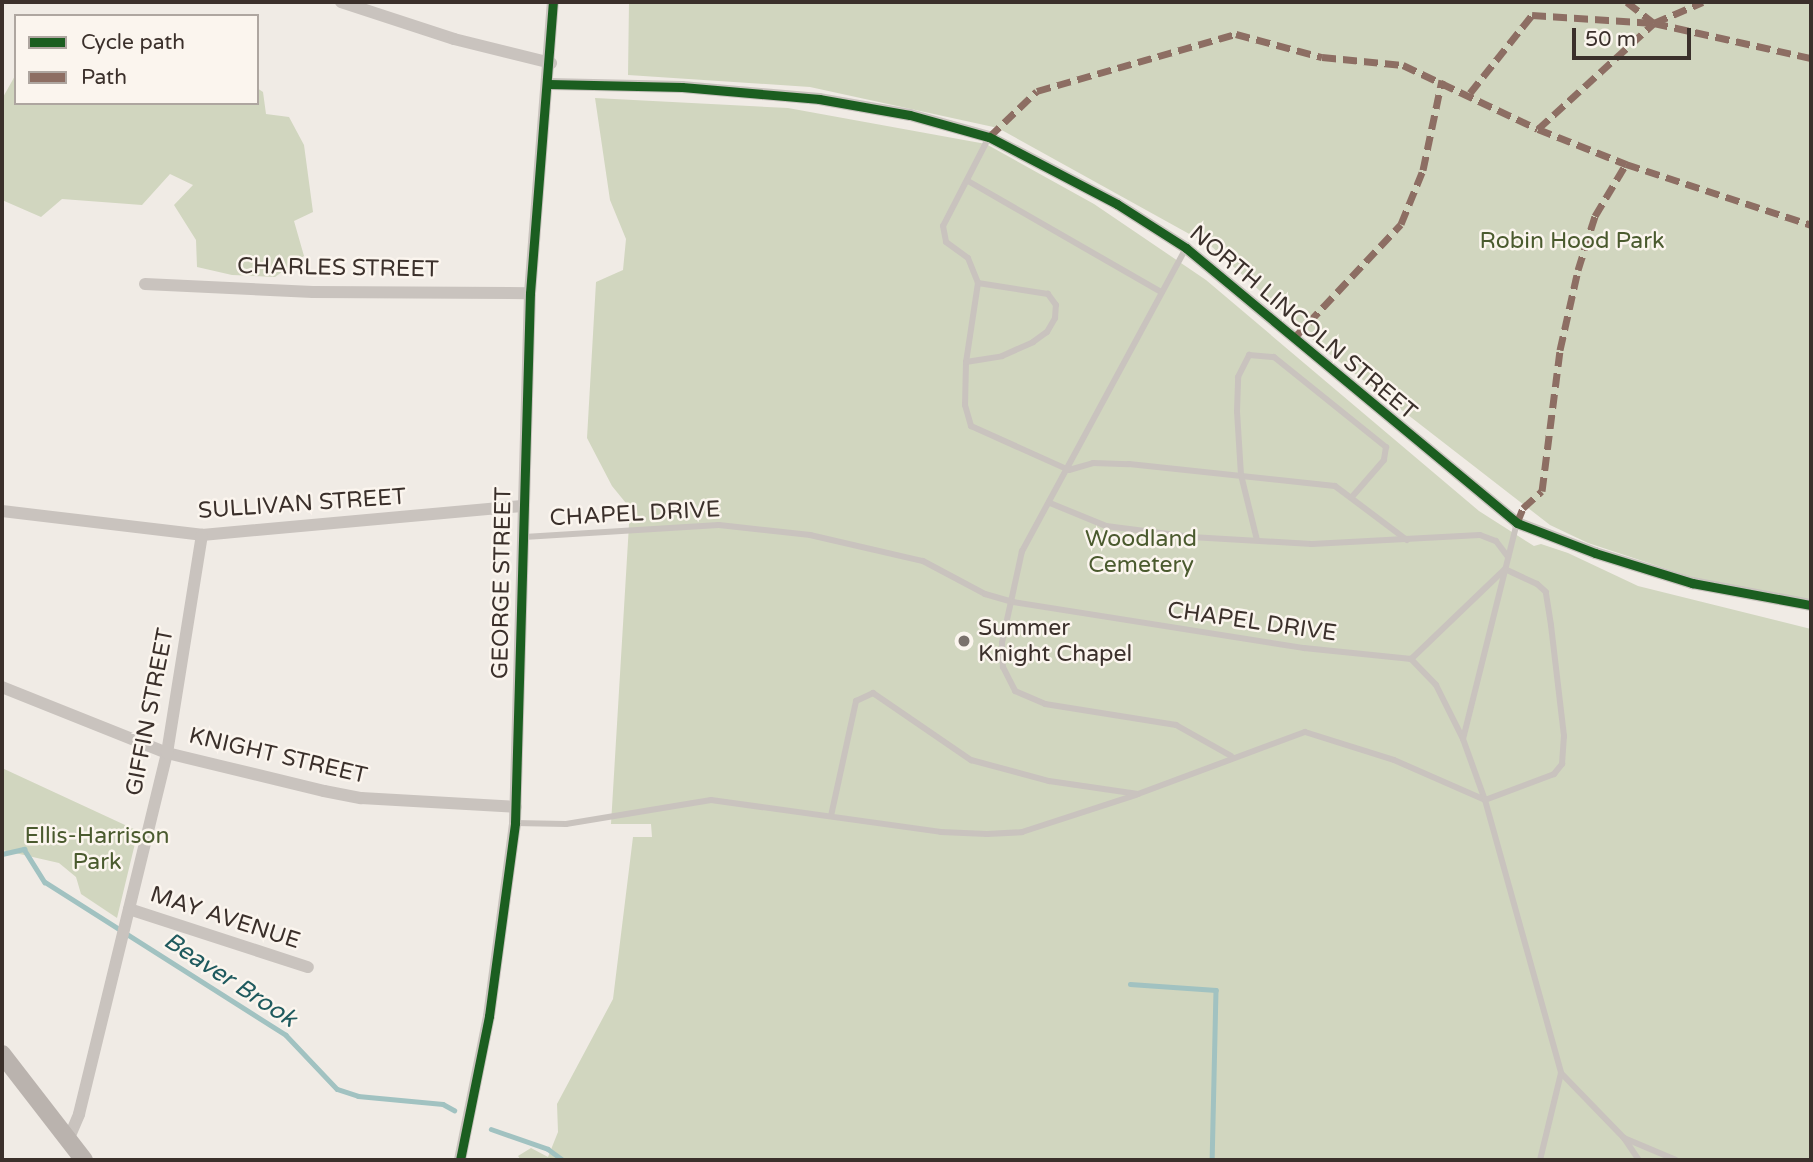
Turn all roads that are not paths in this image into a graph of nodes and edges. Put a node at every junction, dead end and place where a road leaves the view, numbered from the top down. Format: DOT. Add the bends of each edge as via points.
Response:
graph roads {
  1 [pos="341,2"];
  2 [pos="552,2"];
  3 [pos="551,63"];
  4 [pos="549,84"];
  5 [pos="989,137"];
  6 [pos="968,181"];
  7 [pos="1186,247"];
  8 [pos="978,283"];
  9 [pos="145,284"];
  10 [pos="1161,292"];
  11 [pos="530,293"];
  12 [pos="966,362"];
  13 [pos="1069,470"];
  14 [pos="1241,475"];
  15 [pos="1352,497"];
  16 [pos="1050,503"];
  17 [pos="522,506"];
  18 [pos="2,511"];
  19 [pos="1517,523"];
  20 [pos="202,535"];
  21 [pos="522,537"];
  22 [pos="1257,540"];
  23 [pos="1407,540"];
  24 [pos="1508,556"];
  25 [pos="1505,569"];
  26 [pos="1013,602"];
  27 [pos="1811,605"];
  28 [pos="1411,659"];
  29 [pos="2,687"];
  30 [pos="1463,739"];
  31 [pos="167,753"];
  32 [pos="1231,756"];
  33 [pos="1138,794"];
  34 [pos="1485,800"];
  35 [pos="516,807"];
  36 [pos="831,816"];
  37 [pos="515,823"];
  38 [pos="128,916"];
  39 [pos="308,967"];
  40 [pos="2,1054"];
  41 [pos="1561,1073"];
  42 [pos="69,1138"];
  43 [pos="1624,1138"];
  44 [pos="83,1160"];
  45 [pos="460,1160"];
  46 [pos="1540,1160"];
  47 [pos="1639,1160"];
  48 [pos="1676,1160"];
  1 -- 3 [label="street" via="454,39"];
  2 -- 3 [label="street, GEORGE STREET"];
  3 -- 4 [label="street, GEORGE STREET"];
  4 -- 5 [label="street, NORTH LINCOLN STREET" via="682,87 820,99 911,115"];
  4 -- 11 [label="street, GEORGE STREET"];
  5 -- 6 [label="lane"];
  5 -- 7 [label="street, NORTH LINCOLN STREET" via="1117,204"];
  6 -- 8 [label="lane" via="943,226 946,242 968,258"];
  6 -- 10 [label="lane"];
  7 -- 10 [label="lane"];
  7 -- 19 [label="street, NORTH LINCOLN STREET"];
  8 -- 12 [label="lane"];
  8 -- 12 [label="lane" via="1048,294 1056,305 1055,318 1047,332 1033,342 1002,356"];
  9 -- 11 [label="street, CHARLES STREET" via="313,292"];
  10 -- 13 [label="lane"];
  11 -- 17 [label="street, GEORGE STREET"];
  12 -- 13 [label="lane" via="965,405 971,426"];
  13 -- 14 [label="lane" via="1093,463 1129,464"];
  13 -- 16 [label="lane"];
  14 -- 15 [label="lane" via="1335,486"];
  14 -- 15 [label="lane" via="1238,377 1249,355 1273,357 1385,447 1384,460"];
  14 -- 22 [label="lane"];
  15 -- 23 [label="lane"];
  16 -- 22 [label="lane" via="1106,526"];
  16 -- 26 [label="lane" via="1022,551"];
  17 -- 20 [label="street, SULLIVAN STREET"];
  17 -- 21 [label="street, GEORGE STREET"];
  18 -- 20 [label="street, SULLIVAN STREET"];
  19 -- 24 [label="lane"];
  19 -- 27 [label="street, NORTH LINCOLN STREET" via="1595,554 1692,583"];
  20 -- 31 [label="street, GIFFIN STREET"];
  21 -- 26 [label="lane, CHAPEL DRIVE" via="719,525 810,535 923,561 985,594"];
  21 -- 35 [label="street, GEORGE STREET"];
  22 -- 23 [label="lane" via="1312,544"];
  23 -- 24 [label="lane" via="1480,535 1496,541"];
  24 -- 25 [label="lane"];
  25 -- 28 [label="lane"];
  25 -- 30 [label="lane"];
  25 -- 34 [label="lane" via="1546,592 1565,754 1554,774"];
  26 -- 28 [label="lane, CHAPEL DRIVE" via="1304,648"];
  26 -- 32 [label="lane" via="1002,655 1015,691 1045,704 1176,724"];
  28 -- 30 [label="lane" via="1436,685"];
  29 -- 31 [label="street, KNIGHT STREET"];
  30 -- 34 [label="lane"];
  31 -- 35 [label="street, KNIGHT STREET" via="361,798"];
  31 -- 38 [label="street, GIFFIN STREET"];
  32 -- 33 [label="lane"];
  32 -- 34 [label="lane" via="1304,732 1394,760"];
  33 -- 36 [label="lane" via="1022,832 941,832"];
  33 -- 36 [label="lane" via="1049,781 971,760 873,693 856,701"];
  34 -- 41 [label="lane"];
  35 -- 37 [label="street, GEORGE STREET"];
  36 -- 37 [label="lane" via="711,800 566,824"];
  37 -- 45 [label="street, GEORGE STREET" via="489,1016"];
  38 -- 39 [label="street, MAY AVENUE"];
  38 -- 42 [label="street, GIFFIN STREET"];
  40 -- 42 [label="main road"];
  41 -- 43 [label="lane"];
  41 -- 46 [label="lane"];
  42 -- 44 [label="main road"];
  43 -- 47 [label="lane"];
  43 -- 48 [label="lane"];
}
